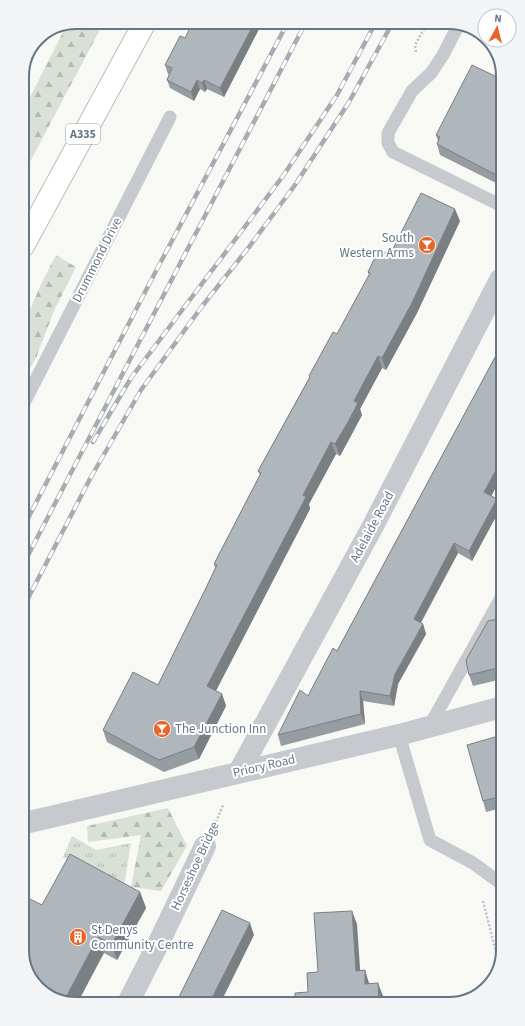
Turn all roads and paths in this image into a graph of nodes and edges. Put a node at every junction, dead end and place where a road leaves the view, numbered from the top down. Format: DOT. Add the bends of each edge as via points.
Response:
graph roads {
  1 [pos="141,29"];
  2 [pos="424,29"];
  3 [pos="456,30"];
  4 [pos="415,45"];
  5 [pos="170,117"];
  6 [pos="496,203"];
  7 [pos="29,235"];
  8 [pos="496,288"];
  9 [pos="29,393"];
  10 [pos="496,607"];
  11 [pos="496,709"];
  12 [pos="429,727"];
  13 [pos="399,735"];
  14 [pos="239,772"];
  15 [pos="29,821"];
  16 [pos="205,846"];
  17 [pos="473,863"];
  18 [pos="496,880"];
  19 [pos="496,952"];
  20 [pos="131,997"];
  1 -- 7 [label="main road, A335"];
  2 -- 4 [label="path"];
  3 -- 6 [label="lane" via="431,73 412,90 388,133 388,143 393,152"];
  5 -- 9 [label="lane, Drummond Drive"];
  8 -- 14 [label="street, Adelaide Road" via="374,524"];
  10 -- 12 [label="lane"];
  11 -- 12 [label="street, Priory Road"];
  12 -- 13 [label="street, Priory Road"];
  13 -- 14 [label="street, Priory Road"];
  13 -- 17 [label="lane" via="430,840"];
  14 -- 15 [label="street, Priory Road"];
  14 -- 16 [label="path, Horseshoe Bridge"];
  16 -- 20 [label="street, Horseshoe Bridge"];
  17 -- 18 [label="lane"];
  17 -- 19 [label="path"];
}
